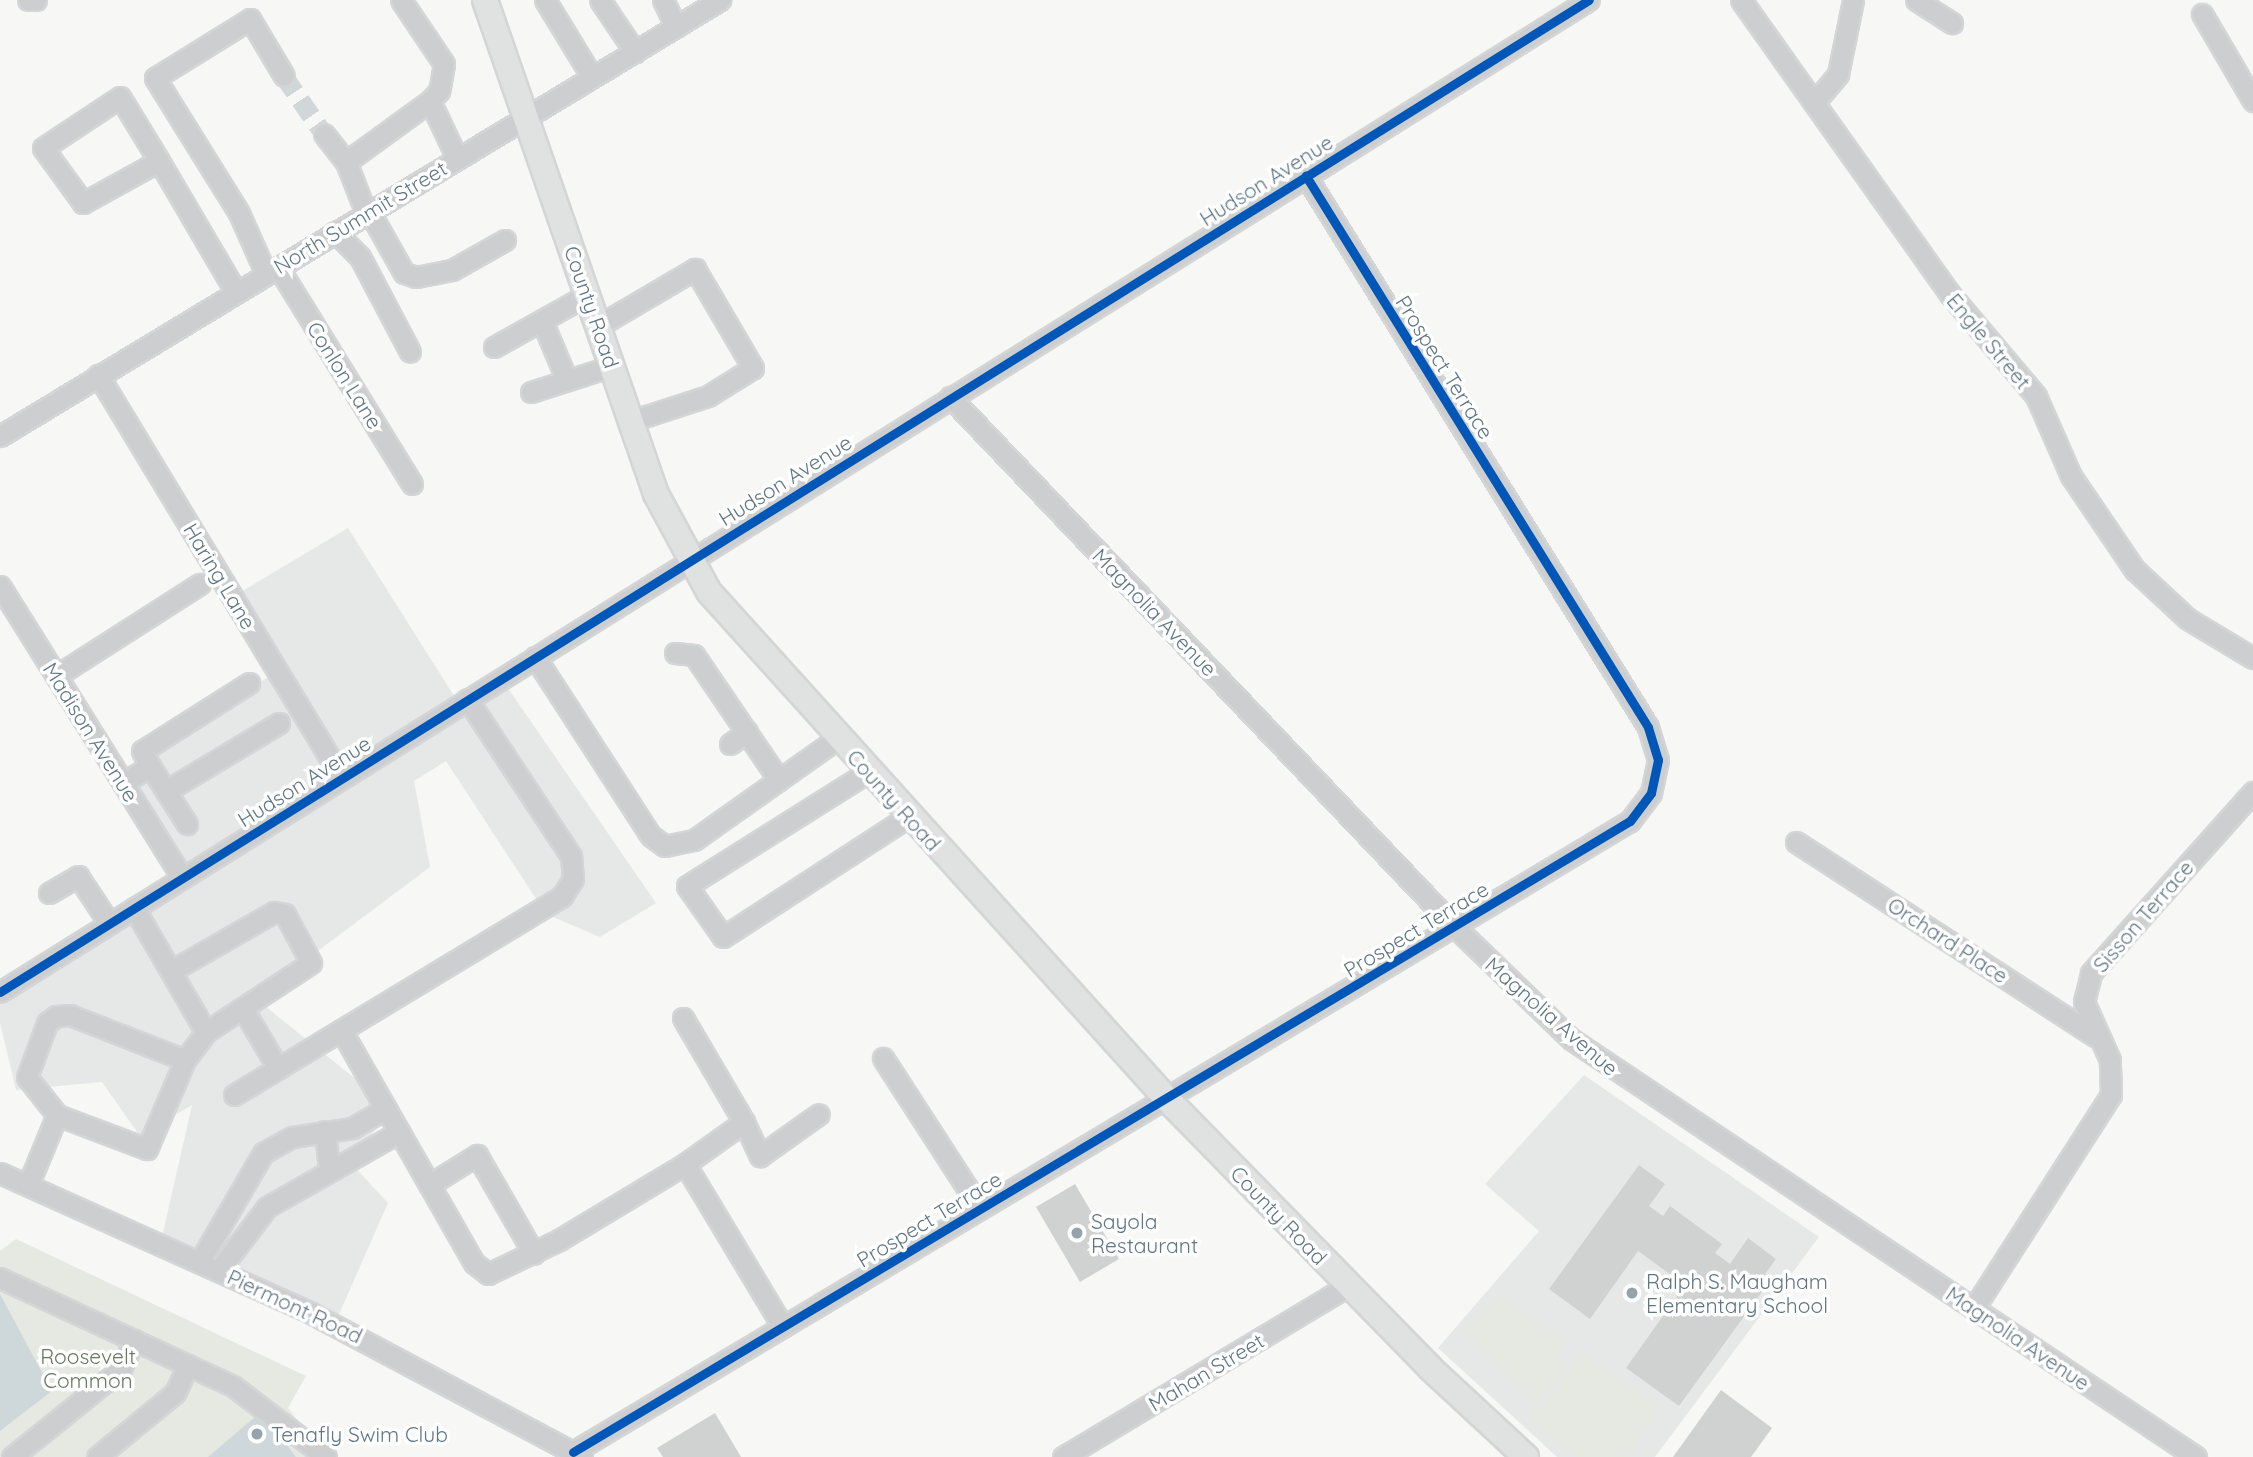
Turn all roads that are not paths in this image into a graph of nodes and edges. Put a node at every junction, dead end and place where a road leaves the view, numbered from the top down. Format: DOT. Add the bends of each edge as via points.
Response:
graph roads {
  1 [pos="401,0"];
  2 [pos="485,0"];
  3 [pos="545,0"];
  4 [pos="600,0"];
  5 [pos="663,0"];
  6 [pos="720,0"];
  7 [pos="1589,0"];
  8 [pos="1741,0"];
  9 [pos="1853,0"];
  10 [pos="1916,0"];
  11 [pos="2202,14"];
  12 [pos="1952,23"];
  13 [pos="676,27"];
  14 [pos="635,52"];
  15 [pos="284,76"];
  16 [pos="592,77"];
  17 [pos="430,101"];
  18 [pos="2253,101"];
  19 [pos="1814,103"];
  20 [pos="526,117"];
  21 [pos="324,134"];
  22 [pos="457,159"];
  23 [pos="159,161"];
  24 [pos="346,162"];
  25 [pos="1306,176"];
  26 [pos="368,212"];
  27 [pos="341,240"];
  28 [pos="505,240"];
  29 [pos="272,270"];
  30 [pos="236,292"];
  31 [pos="587,295"];
  32 [pos="542,321"];
  33 [pos="598,326"];
  34 [pos="494,347"];
  35 [pos="410,352"];
  36 [pos="612,366"];
  37 [pos="98,375"];
  38 [pos="566,378"];
  39 [pos="531,392"];
  40 [pos="950,397"];
  41 [pos="631,421"];
  42 [pos="0,436"];
  43 [pos="412,484"];
  44 [pos="688,561"];
  45 [pos="200,584"];
  46 [pos="0,586"];
  47 [pos="7,611"];
  48 [pos="674,653"];
  49 [pos="535,657"];
  50 [pos="2253,658"];
  51 [pos="57,676"];
  52 [pos="249,683"];
  53 [pos="467,699"];
  54 [pos="279,723"];
  55 [pos="747,732"];
  56 [pos="838,738"];
  57 [pos="730,744"];
  58 [pos="150,766"];
  59 [pos="869,772"];
  60 [pos="342,778"];
  61 [pos="779,780"];
  62 [pos="123,783"];
  63 [pos="166,791"];
  64 [pos="2253,792"];
  65 [pos="909,817"];
  66 [pos="187,824"];
  67 [pos="1796,842"];
  68 [pos="183,877"];
  69 [pos="49,893"];
  70 [pos="134,908"];
  71 [pos="109,923"];
  72 [pos="1455,927"];
  73 [pos="171,971"];
  74 [pos="0,992"];
  75 [pos="243,1009"];
  76 [pos="682,1018"];
  77 [pos="341,1030"];
  78 [pos="206,1032"];
  79 [pos="2099,1038"];
  80 [pos="883,1058"];
  81 [pos="185,1060"];
  82 [pos="278,1069"];
  83 [pos="234,1095"];
  84 [pos="1166,1098"];
  85 [pos="386,1108"];
  86 [pos="819,1114"];
  87 [pos="57,1115"];
  88 [pos="744,1122"];
  89 [pos="325,1131"];
  90 [pos="399,1132"];
  91 [pos="685,1164"];
  92 [pos="329,1169"];
  93 [pos="0,1173"];
  94 [pos="28,1185"];
  95 [pos="429,1185"];
  96 [pos="980,1208"];
  97 [pos="534,1254"];
  98 [pos="200,1261"];
  99 [pos="219,1270"];
  100 [pos="0,1278"];
  101 [pos="1348,1286"];
  102 [pos="1974,1308"];
  103 [pos="783,1326"];
  104 [pos="134,1340"];
  105 [pos="188,1365"];
  106 [pos="578,1455"];
  107 [pos="12,1457"];
  108 [pos="97,1457"];
  109 [pos="326,1457"];
  110 [pos="1063,1457"];
  111 [pos="1526,1457"];
  112 [pos="2196,1457"];
  1 -- 17 [label="street" via="444,64 439,91"];
  2 -- 20 [label="main road, County Road"];
  3 -- 16 [label="street"];
  4 -- 14 [label="street"];
  5 -- 13 [label="street"];
  6 -- 13 [label="street, North Summit Street"];
  7 -- 25 [label="street, Hudson Avenue"];
  8 -- 19 [label="street, Engle Street"];
  9 -- 19 [label="street" via="1838,74"];
  10 -- 12 [label="street"];
  11 -- 18 [label="street"];
  13 -- 14 [label="street, North Summit Street"];
  14 -- 16 [label="street, North Summit Street"];
  15 -- 29 [label="street, Conlon Lane" via="250,19 155,78"];
  16 -- 20 [label="street, North Summit Street"];
  17 -- 22 [label="street"];
  17 -- 24 [label="street"];
  19 -- 50 [label="street, Engle Street" via="1949,293 2036,396 2071,477 2135,570 2188,619"];
  20 -- 22 [label="street, North Summit Street"];
  20 -- 31 [label="main road, County Road"];
  21 -- 24 [label="street"];
  22 -- 26 [label="street, North Summit Street"];
  23 -- 23 [label="street" via="120,97 43,148 83,203"];
  23 -- 30 [label="street"];
  24 -- 26 [label="street"];
  25 -- 40 [label="street, Hudson Avenue"];
  25 -- 72 [label="street, Prospect Terrace" via="1655,743 1654,785 1630,821"];
  26 -- 27 [label="street, North Summit Street"];
  26 -- 28 [label="street" via="404,272 416,277 452,270"];
  27 -- 29 [label="street, North Summit Street"];
  27 -- 35 [label="street" via="360,257"];
  29 -- 30 [label="street, North Summit Street"];
  29 -- 43 [label="street, Conlon Lane"];
  30 -- 37 [label="street, North Summit Street"];
  31 -- 32 [label="street"];
  31 -- 33 [label="main road, County Road"];
  32 -- 34 [label="street"];
  32 -- 38 [label="street"];
  33 -- 36 [label="main road, County Road"];
  33 -- 41 [label="street" via="695,270 753,368 708,396"];
  36 -- 38 [label="street"];
  36 -- 41 [label="main road, County Road"];
  37 -- 42 [label="street, North Summit Street"];
  37 -- 60 [label="street, Haring Lane"];
  38 -- 39 [label="street"];
  40 -- 44 [label="street, Hudson Avenue"];
  40 -- 72 [label="street, Magnolia Avenue"];
  41 -- 44 [label="main road, County Road"];
  44 -- 49 [label="street, Hudson Avenue"];
  44 -- 56 [label="main road, County Road"];
  45 -- 51 [label="street"];
  46 -- 47 [label="street, Madison Avenue"];
  47 -- 51 [label="street, Madison Avenue"];
  48 -- 55 [label="street" via="694,655"];
  49 -- 53 [label="street, Hudson Avenue"];
  49 -- 61 [label="street" via="657,842 684,846"];
  51 -- 62 [label="street, Madison Avenue"];
  52 -- 58 [label="street" via="142,751"];
  53 -- 60 [label="street, Hudson Avenue"];
  53 -- 77 [label="street" via="571,856 573,879 562,896"];
  54 -- 63 [label="street"];
  55 -- 57 [label="street"];
  55 -- 61 [label="street"];
  56 -- 59 [label="main road, County Road"];
  56 -- 61 [label="street"];
  58 -- 62 [label="street"];
  58 -- 63 [label="street"];
  59 -- 65 [label="main road, County Road"];
  59 -- 65 [label="street" via="687,886 723,937"];
  60 -- 68 [label="street, Hudson Avenue"];
  62 -- 68 [label="street, Madison Avenue"];
  63 -- 66 [label="street"];
  64 -- 79 [label="street, Sisson Terrace" via="2091,973 2084,1002"];
  65 -- 84 [label="main road, County Road"];
  67 -- 79 [label="street, Orchard Place"];
  68 -- 70 [label="street, Hudson Avenue"];
  69 -- 71 [label="street" via="78,876"];
  70 -- 71 [label="street, Hudson Avenue"];
  70 -- 73 [label="street"];
  71 -- 74 [label="street, Hudson Avenue"];
  72 -- 84 [label="street, Prospect Terrace"];
  72 -- 102 [label="street, Magnolia Avenue" via="1523,996 1622,1077"];
  73 -- 75 [label="street" via="274,912 285,914 311,963"];
  73 -- 78 [label="street"];
  75 -- 78 [label="street"];
  75 -- 82 [label="street"];
  76 -- 88 [label="street"];
  77 -- 82 [label="street"];
  77 -- 85 [label="street"];
  78 -- 81 [label="street"];
  79 -- 102 [label="street, Sisson Terrace" via="2113,1078 2104,1111"];
  80 -- 96 [label="street"];
  81 -- 87 [label="street" via="147,1149"];
  81 -- 87 [label="street" via="70,1015 56,1016 47,1023 27,1077"];
  82 -- 83 [label="street"];
  84 -- 96 [label="street, Prospect Terrace"];
  84 -- 101 [label="main road, County Road"];
  85 -- 89 [label="street" via="352,1128"];
  85 -- 90 [label="street"];
  86 -- 88 [label="street" via="760,1156"];
  87 -- 94 [label="street"];
  88 -- 91 [label="street"];
  89 -- 92 [label="street"];
  89 -- 98 [label="street" via="292,1137 264,1153"];
  90 -- 92 [label="street"];
  90 -- 95 [label="street"];
  91 -- 97 [label="street"];
  91 -- 103 [label="street"];
  92 -- 99 [label="street" via="267,1207"];
  93 -- 94 [label="street, Piermont Road"];
  94 -- 98 [label="street, Piermont Road"];
  95 -- 97 [label="street" via="474,1263 488,1274"];
  95 -- 97 [label="street" via="477,1155"];
  96 -- 103 [label="street, Prospect Terrace"];
  98 -- 99 [label="street, Piermont Road"];
  99 -- 106 [label="street, Piermont Road" via="410,1361"];
  100 -- 104 [label="street"];
  101 -- 110 [label="street, Mahan Street"];
  101 -- 111 [label="main road, County Road"];
  102 -- 112 [label="street, Magnolia Avenue"];
  103 -- 106 [label="street, Prospect Terrace"];
  104 -- 105 [label="street"];
  104 -- 107 [label="street" via="121,1369"];
  105 -- 108 [label="street" via="175,1394"];
  105 -- 109 [label="street" via="268,1406"];
}
